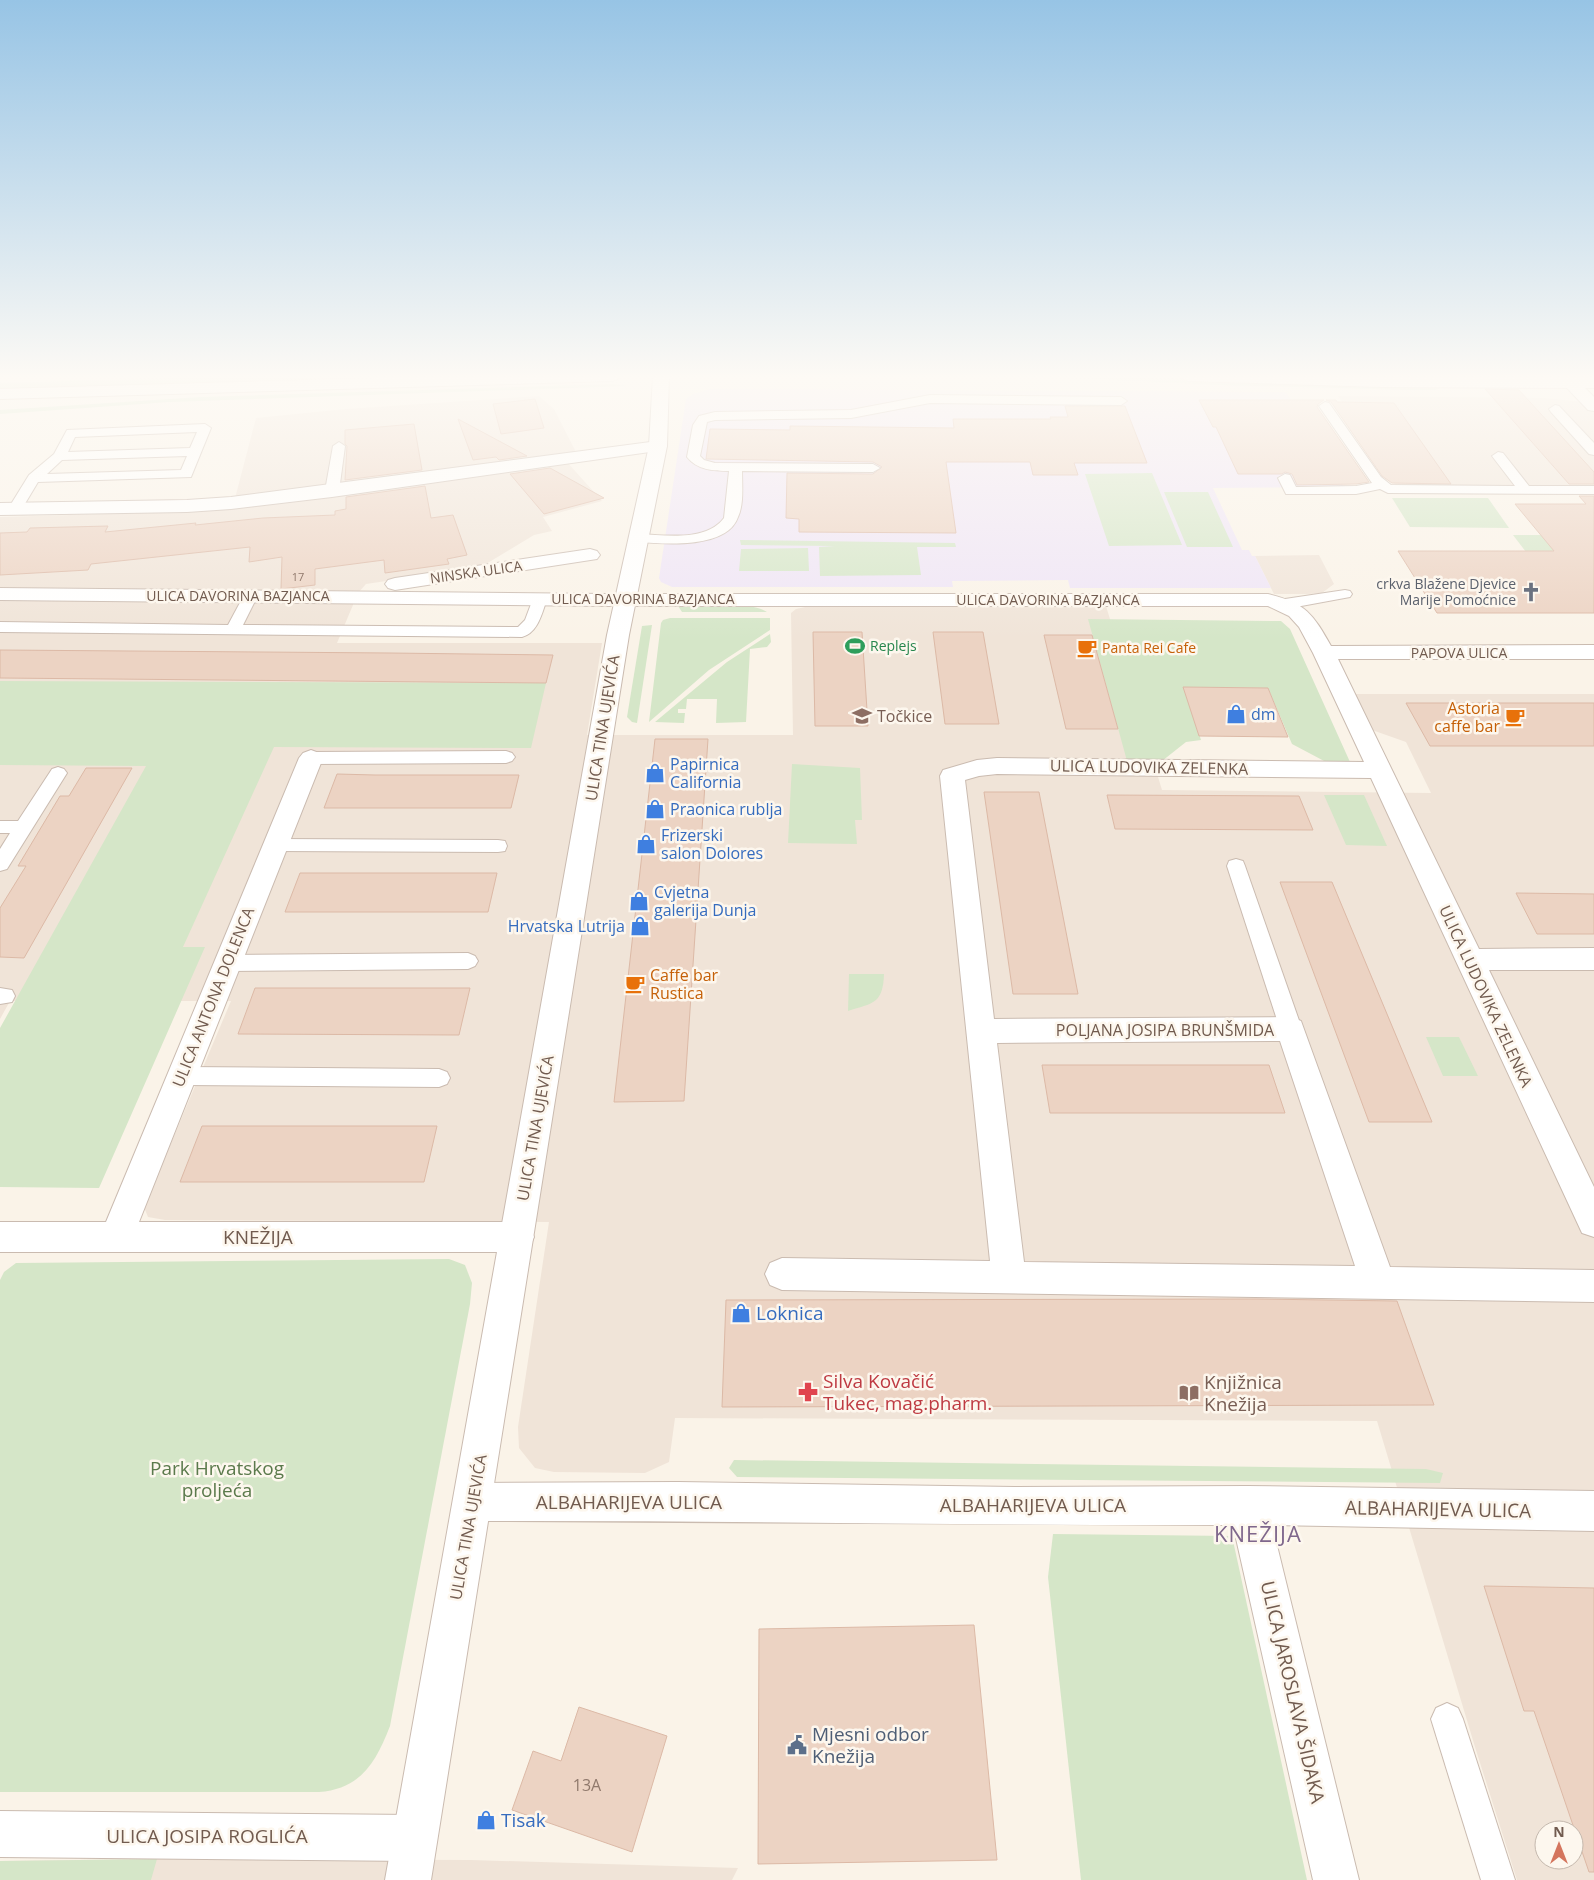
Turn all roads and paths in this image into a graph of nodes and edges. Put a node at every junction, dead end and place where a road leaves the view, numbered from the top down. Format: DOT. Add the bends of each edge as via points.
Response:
graph roads {
  1 [pos="50,464"];
  2 [pos="191,464"];
  3 [pos="336,464"];
  4 [pos="530,464"];
  5 [pos="654,464"];
  6 [pos="703,464"];
  7 [pos="1365,464"];
  8 [pos="1504,464"];
  9 [pos="736,468"];
  10 [pos="874,468"];
  11 [pos="34,478"];
  12 [pos="1285,478"];
  13 [pos="1382,485"];
  14 [pos="1525,490"];
  15 [pos="1594,490"];
  16 [pos="332,491"];
  17 [pos="7,509"];
  18 [pos="639,538"];
  19 [pos="590,555"];
  20 [pos="0,594"];
  21 [pos="1345,594"];
  22 [pos="366,596"];
  23 [pos="250,597"];
  24 [pos="539,599"];
  25 [pos="627,599"];
  26 [pos="1285,604"];
  27 [pos="0,627"];
  28 [pos="233,630"];
  29 [pos="1594,652"];
  30 [pos="1324,653"];
  31 [pos="506,757"];
  32 [pos="311,758"];
  33 [pos="1378,770"];
  34 [pos="58,773"];
  35 [pos="0,827"];
  36 [pos="23,827"];
  37 [pos="275,845"];
  38 [pos="498,846"];
  39 [pos="0,864"];
  40 [pos="1236,866"];
  41 [pos="1594,959"];
  42 [pos="1469,960"];
  43 [pos="468,961"];
  44 [pos="228,963"];
  45 [pos="1291,1029"];
  46 [pos="981,1031"];
  47 [pos="182,1076"];
  48 [pos="439,1078"];
  49 [pos="1594,1222"];
  50 [pos="0,1237"];
  51 [pos="116,1237"];
  52 [pos="517,1237"];
  53 [pos="782,1274"];
  54 [pos="1009,1278"];
  55 [pos="1378,1283"];
  56 [pos="1594,1286"];
  57 [pos="473,1502"];
  58 [pos="1247,1505"];
  59 [pos="1594,1512"];
  60 [pos="1447,1719"];
  61 [pos="0,1834"];
  62 [pos="411,1859"];
  63 [pos="1336,1880"];
  64 [pos="1498,1880"];
  1 -- 11 [label="lane"];
  2 -- 11 [label="lane" via="186,474"];
  3 -- 16 [label="lane"];
  4 -- 16 [label="street"];
  5 -- 18 [label="street, ULICA TINA UJEVIĆA"];
  6 -- 9 [label="lane"];
  7 -- 13 [label="lane"];
  8 -- 14 [label="lane"];
  9 -- 10 [label="lane"];
  9 -- 18 [label="lane" via="731,519 722,531 691,539"];
  11 -- 17 [label="lane"];
  12 -- 13 [label="lane" via="1291,491 1356,490"];
  13 -- 14 [label="lane" via="1388,489"];
  14 -- 15 [label="lane"];
  16 -- 17 [label="street" via="188,506"];
  18 -- 25 [label="street, ULICA TINA UJEVIĆA"];
  19 -- 22 [label="street, NINSKA ULICA" via="382,586"];
  20 -- 23 [label="street, ULICA DAVORINA BAZJANCA"];
  21 -- 26 [label="lane"];
  22 -- 23 [label="street, ULICA DAVORINA BAZJANCA"];
  22 -- 24 [label="street, ULICA DAVORINA BAZJANCA"];
  23 -- 28 [label="lane"];
  24 -- 25 [label="street, ULICA DAVORINA BAZJANCA"];
  24 -- 28 [label="lane" via="532,621 522,632"];
  25 -- 26 [label="street, ULICA DAVORINA BAZJANCA" via="1268,600"];
  25 -- 52 [label="street, ULICA TINA UJEVIĆA" via="618,635"];
  26 -- 30 [label="street, ULICA LUDOVIKA ZELENKA" via="1302,616"];
  27 -- 28 [label="lane"];
  29 -- 30 [label="street, PAPOVA ULICA"];
  30 -- 33 [label="street, ULICA LUDOVIKA ZELENKA"];
  31 -- 32 [label="lane"];
  32 -- 37 [label="street, ULICA ANTONA DOLENCA"];
  33 -- 42 [label="street, ULICA LUDOVIKA ZELENKA"];
  33 -- 46 [label="street, ULICA LUDOVIKA ZELENKA" via="997,766 952,776"];
  34 -- 36 [label="lane"];
  35 -- 36 [label="lane"];
  36 -- 39 [label="lane"];
  37 -- 38 [label="lane"];
  37 -- 44 [label="street, ULICA ANTONA DOLENCA"];
  40 -- 45 [label="lane"];
  41 -- 42 [label="street"];
  42 -- 49 [label="street, ULICA LUDOVIKA ZELENKA"];
  43 -- 44 [label="lane"];
  44 -- 47 [label="street, ULICA ANTONA DOLENCA"];
  45 -- 46 [label="street, POLJANA JOSIPA BRUNŠMIDA"];
  45 -- 55 [label="street, POLJANA JOSIPA BRUNŠMIDA"];
  46 -- 54 [label="street"];
  47 -- 48 [label="lane"];
  47 -- 51 [label="street, ULICA ANTONA DOLENCA"];
  50 -- 51 [label="street, KNEŽIJA"];
  51 -- 52 [label="street, KNEŽIJA"];
  52 -- 57 [label="street, ULICA TINA UJEVIĆA"];
  53 -- 54 [label="street"];
  54 -- 55 [label="street"];
  55 -- 56 [label="street"];
  57 -- 58 [label="street, ALBAHARIJEVA ULICA"];
  57 -- 62 [label="street, ULICA TINA UJEVIĆA"];
  58 -- 59 [label="street, ALBAHARIJEVA ULICA"];
  58 -- 63 [label="street, ULICA JAROSLAVA ŠIDAKA"];
  60 -- 64 [label="lane"];
  61 -- 62 [label="street, ULICA JOSIPA ROGLIĆA"];
}
